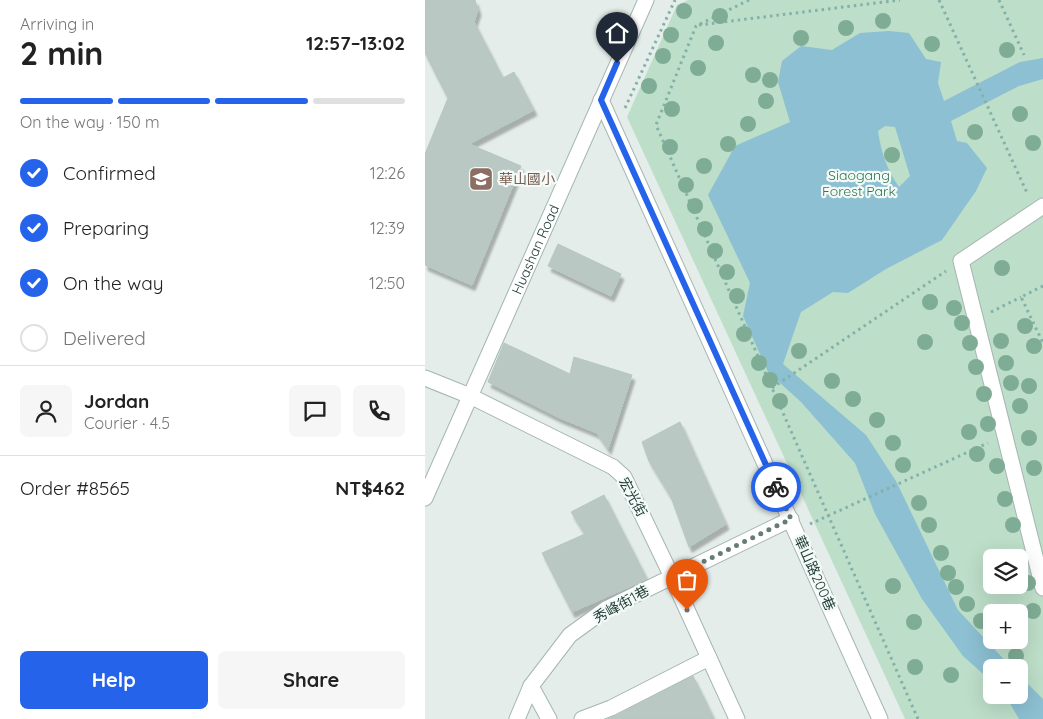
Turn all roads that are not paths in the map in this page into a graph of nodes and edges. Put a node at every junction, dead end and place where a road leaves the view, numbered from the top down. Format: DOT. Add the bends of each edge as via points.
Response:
graph roads {
  1 [pos="645,0"];
  2 [pos="601,100"];
  3 [pos="1039,208"];
  4 [pos="425,378"];
  5 [pos="470,396"];
  6 [pos="425,498"];
  7 [pos="794,525"];
  8 [pos="672,577"];
  9 [pos="1043,588"];
  10 [pos="709,658"];
  11 [pos="531,686"];
  12 [pos="613,713"];
  13 [pos="517,719"];
  14 [pos="549,719"];
  15 [pos="583,719"];
  16 [pos="737,719"];
  17 [pos="880,719"];
  1 -- 2 [label="street, Huashan Road"];
  2 -- 5 [label="street, Huashan Road"];
  2 -- 7 [label="street, 華山路200巷"];
  3 -- 9 [label="street" via="961,261"];
  4 -- 5 [label="street, 宏光街"];
  5 -- 6 [label="street, Huashan Road"];
  5 -- 8 [label="street, 宏光街" via="613,467 624,477"];
  7 -- 8 [label="street, 秀峰街1巷"];
  7 -- 17 [label="street, 華山路200巷"];
  8 -- 10 [label="street, 宏光街"];
  8 -- 11 [label="street, 秀峰街1巷" via="606,609 570,635"];
  10 -- 12 [label="street"];
  10 -- 16 [label="street, 宏光街"];
  11 -- 13 [label="street, 秀峰街1巷"];
  11 -- 14 [label="street"];
  12 -- 15 [label="street"];
}
